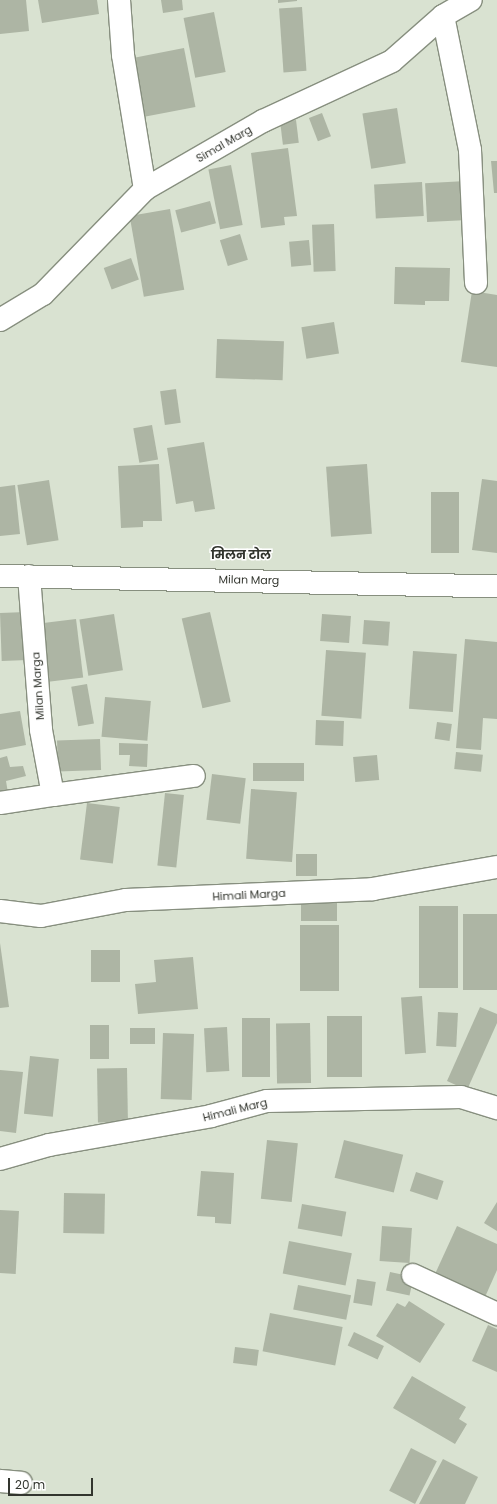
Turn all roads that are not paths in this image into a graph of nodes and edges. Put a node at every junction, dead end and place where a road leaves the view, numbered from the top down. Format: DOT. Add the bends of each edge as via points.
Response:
graph roads {
  1 [pos="119,0"];
  2 [pos="471,0"];
  3 [pos="444,16"];
  4 [pos="145,189"];
  5 [pos="476,283"];
  6 [pos="0,320"];
  7 [pos="0,576"];
  8 [pos="29,576"];
  9 [pos="497,586"];
  10 [pos="194,776"];
  11 [pos="53,795"];
  12 [pos="0,803"];
  13 [pos="497,867"];
  14 [pos="0,911"];
  15 [pos="497,1108"];
  16 [pos="0,1159"];
  17 [pos="413,1275"];
  18 [pos="497,1314"];
  19 [pos="0,1481"];
  20 [pos="21,1483"];
  1 -- 4 [label="street" via="123,55"];
  2 -- 3 [label="street, Simal Marg"];
  3 -- 4 [label="street, Simal Marg" via="392,61 263,121"];
  3 -- 5 [label="street" via="470,150"];
  4 -- 6 [label="street, Simal Marg" via="43,294"];
  7 -- 8 [label="street, Milan Marg"];
  8 -- 9 [label="street, Milan Marg"];
  8 -- 11 [label="street, Milan Marga" via="41,730"];
  10 -- 11 [label="street"];
  11 -- 12 [label="street"];
  13 -- 14 [label="street, Himali Marga" via="373,890 126,900 41,916"];
  15 -- 16 [label="street, Himali Marg" via="461,1097 268,1100 212,1116 49,1145"];
  17 -- 18 [label="street"];
  19 -- 20 [label="street"];
}
